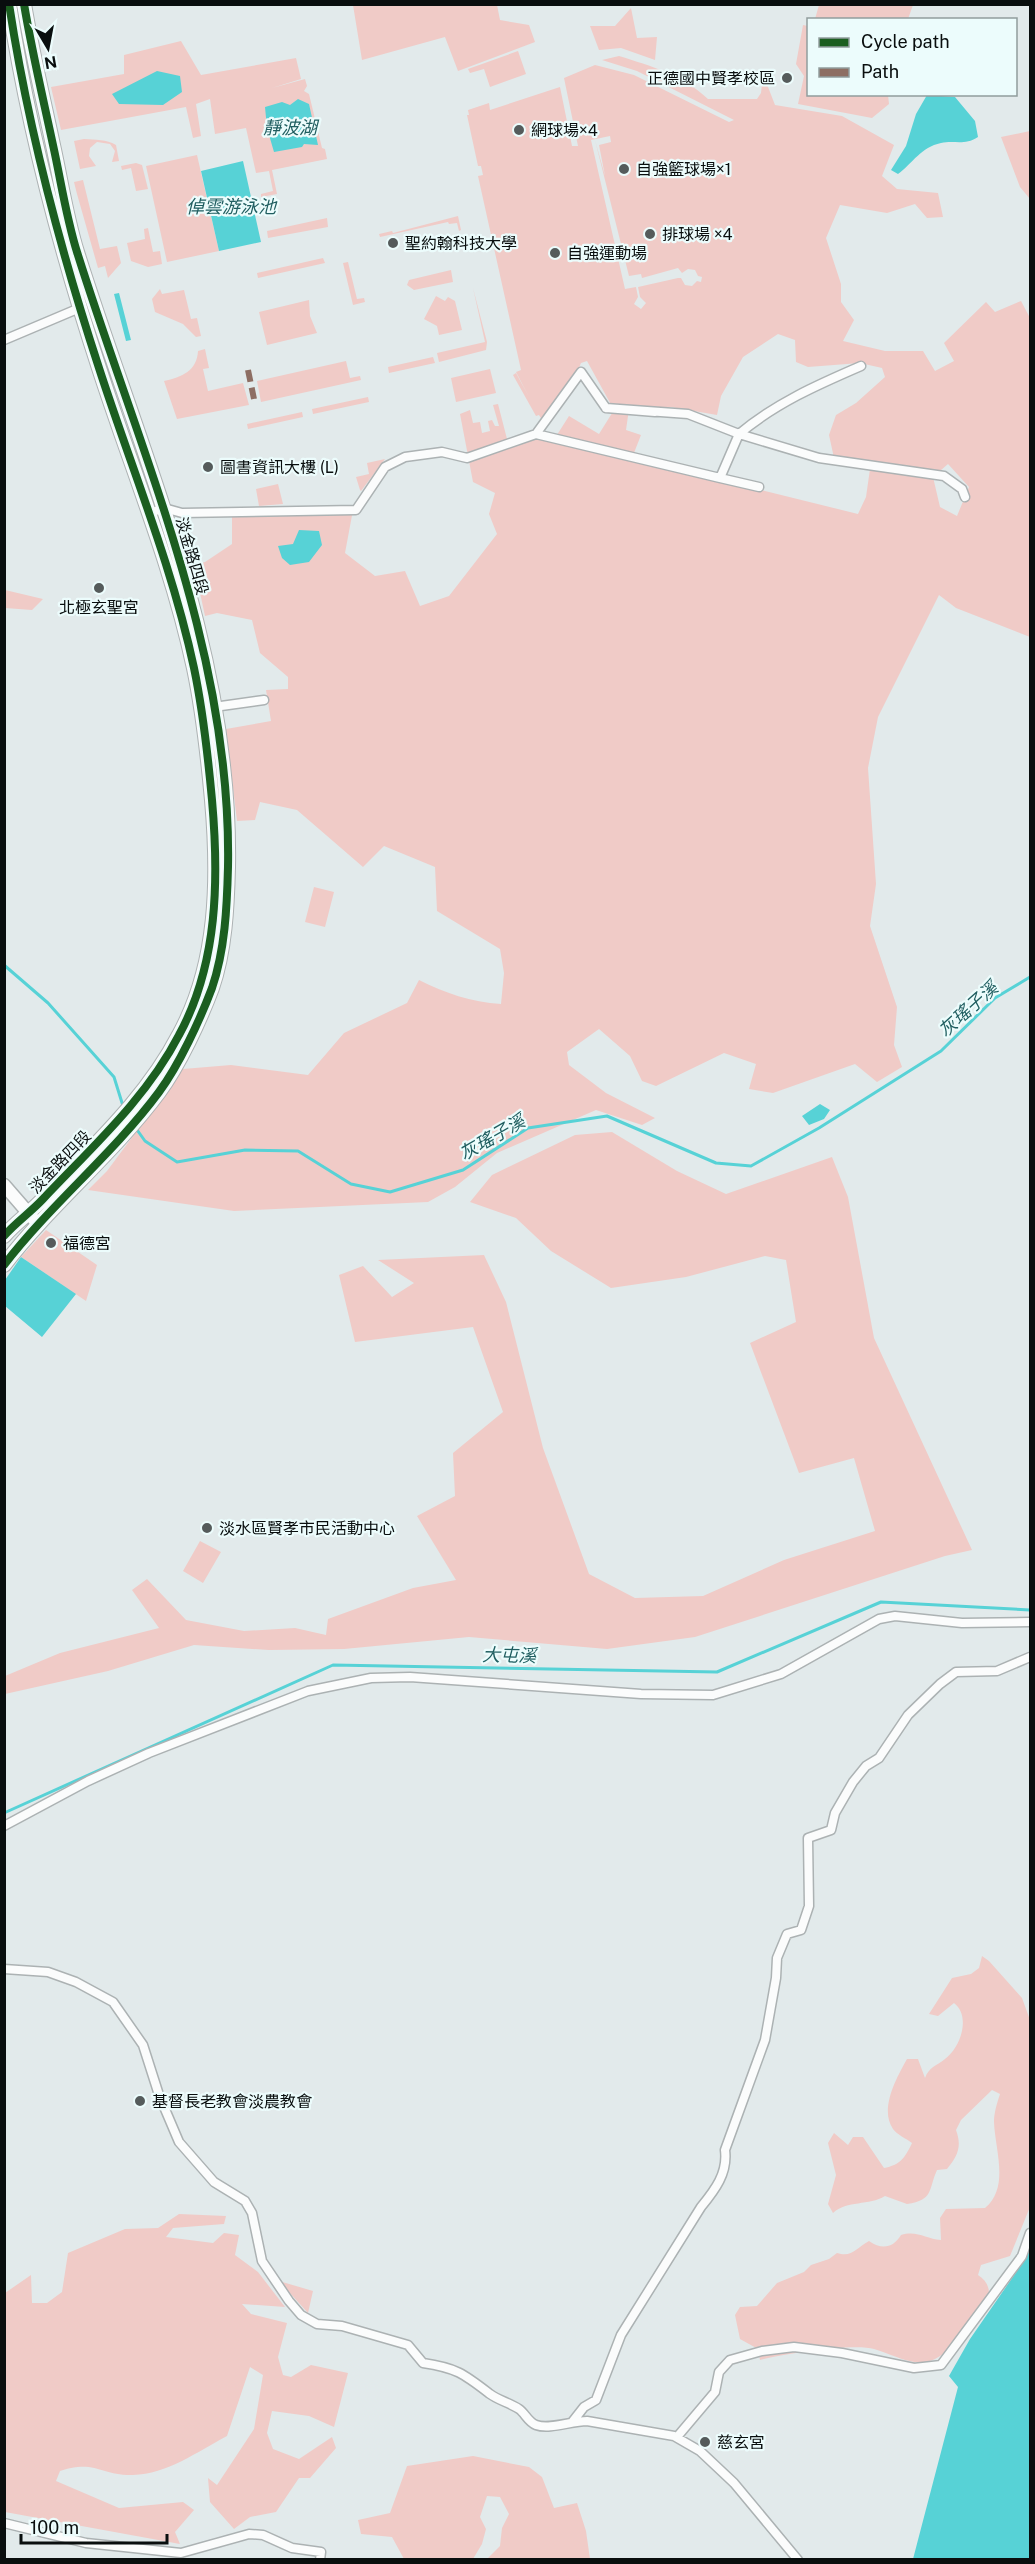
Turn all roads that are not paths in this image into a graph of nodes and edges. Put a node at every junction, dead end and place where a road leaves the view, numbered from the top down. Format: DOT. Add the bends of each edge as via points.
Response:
graph roads {
  1 [pos="9,4"];
  2 [pos="24,4"];
  3 [pos="28,28"];
  4 [pos="13,30"];
  5 [pos="32,54"];
  6 [pos="17,57"];
  7 [pos="87,305"];
  8 [pos="4,340"];
  9 [pos="861,366"];
  10 [pos="606,408"];
  11 [pos="655,412"];
  12 [pos="536,434"];
  13 [pos="739,434"];
  14 [pos="720,478"];
  15 [pos="759,487"];
  16 [pos="965,497"];
  17 [pos="164,508"];
  18 [pos="150,513"];
  19 [pos="264,700"];
  20 [pos="214,706"];
  21 [pos="139,1105"];
  22 [pos="115,1132"];
  23 [pos="4,1185"];
  24 [pos="33,1219"];
  25 [pos="4,1236"];
  26 [pos="4,1265"];
  27 [pos="1030,1622"];
  28 [pos="1030,1657"];
  29 [pos="4,1826"];
  30 [pos="4,1970"];
  31 [pos="1030,2233"];
  32 [pos="573,2421"];
  33 [pos="677,2437"];
  34 [pos="4,2523"];
  35 [pos="320,2559"];
  36 [pos="798,2559"];
  1 -- 4 [label="main road, 淡金路四段"];
  2 -- 3 [label="main road, 淡金路四段"];
  3 -- 4 [label="main road"];
  3 -- 5 [label="main road, 淡金路四段"];
  4 -- 6 [label="main road, 淡金路四段"];
  5 -- 6 [label="main road"];
  5 -- 7 [label="main road, 淡金路四段"];
  6 -- 7 [label="main road, 淡金路四段" via="62,247"];
  7 -- 8 [label="street"];
  7 -- 17 [label="main road, 淡金路四段"];
  7 -- 18 [label="main road, 淡金路四段"];
  9 -- 13 [label="street" via="773,408"];
  10 -- 11 [label="street"];
  10 -- 12 [label="street" via="581,372"];
  10 -- 13 [label="street" via="688,414"];
  12 -- 14 [label="street"];
  12 -- 17 [label="street" via="467,458 442,452 405,457 385,467 356,510 182,513"];
  13 -- 14 [label="street"];
  13 -- 16 [label="street" via="819,458 944,476 962,489"];
  14 -- 15 [label="street"];
  17 -- 18 [label="street"];
  17 -- 20 [label="main road, 淡金路四段" via="187,580"];
  18 -- 21 [label="main road, 淡金路四段" via="193,665 201,710 216,886 211,937 200,983 181,1033"];
  19 -- 20 [label="street"];
  20 -- 21 [label="main road, 淡金路四段" via="228,830 227,914 212,987 165,1082"];
  21 -- 22 [label="main road"];
  22 -- 24 [label="main road, 淡金路四段"];
  22 -- 24 [label="main road, 淡金路四段" via="69,1191"];
  23 -- 24 [label="street"];
  24 -- 25 [label="main road"];
  24 -- 26 [label="main road"];
  27 -- 29 [label="street" via="962,1623 895,1616 879,1619 781,1674 713,1695 371,1678 308,1691 148,1753"];
  28 -- 32 [label="street" via="997,1671 956,1672 940,1684 908,1714 879,1758 853,1782 835,1813 831,1830 808,1838 809,1906 801,1930 787,1934 777,1958 765,2040 725,2150 727,2162 723,2173 621,2335 596,2400"];
  30 -- 32 [label="street" via="48,1972 113,2002 143,2045 180,2142 214,2182 245,2201 252,2213 262,2261 301,2315 317,2324 342,2326 408,2345 423,2363 446,2366 477,2381 491,2394 522,2410 536,2425"];
  31 -- 33 [label="street" via="1022,2256 941,2365 915,2368 842,2352 794,2347 762,2351 730,2360 720,2372 715,2392"];
  32 -- 33 [label="street" via="639,2428"];
  33 -- 36 [label="street" via="718,2467"];
  34 -- 35 [label="street" via="86,2543 182,2553 249,2534 263,2535 292,2548 321,2552"];
}
